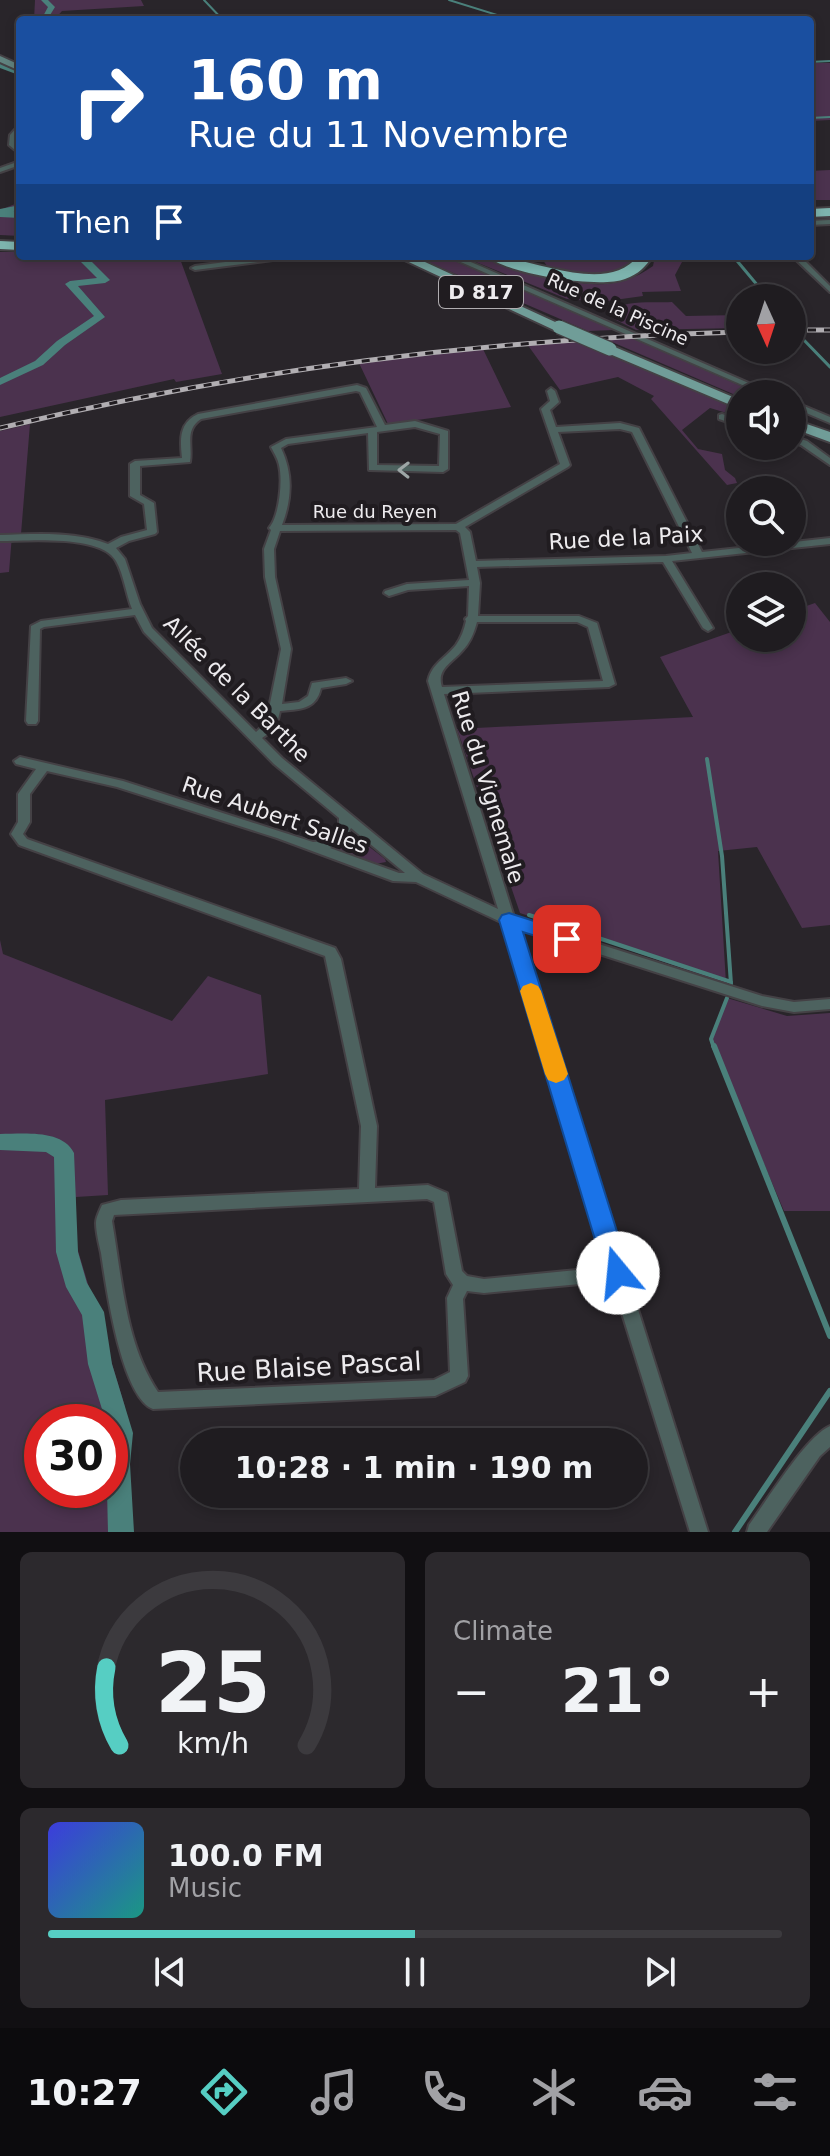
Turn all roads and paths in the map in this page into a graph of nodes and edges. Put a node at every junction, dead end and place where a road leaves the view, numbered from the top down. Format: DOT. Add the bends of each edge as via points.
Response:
graph roads {
  1 [pos="16,131"];
  2 [pos="16,148"];
  3 [pos="257,260"];
  4 [pos="411,260"];
  5 [pos="460,260"];
  6 [pos="506,260"];
  7 [pos="536,260"];
  8 [pos="644,260"];
  9 [pos="800,260"];
  10 [pos="195,268"];
  11 [pos="584,278"];
  12 [pos="830,290"];
  13 [pos="738,380"];
  14 [pos="551,391"];
  15 [pos="726,399"];
  16 [pos="806,410"];
  17 [pos="722,417"];
  18 [pos="726,418"];
  19 [pos="830,420"];
  20 [pos="806,428"];
  21 [pos="378,429"];
  22 [pos="553,430"];
  23 [pos="830,437"];
  24 [pos="806,444"];
  25 [pos="830,462"];
  26 [pos="458,527"];
  27 [pos="274,528"];
  28 [pos="0,538"];
  29 [pos="830,541"];
  30 [pos="110,547"];
  31 [pos="698,555"];
  32 [pos="666,559"];
  33 [pos="472,564"];
  34 [pos="475,583"];
  35 [pos="389,593"];
  36 [pos="136,612"];
  37 [pos="470,619"];
  38 [pos="708,628"];
  39 [pos="346,681"];
  40 [pos="437,691"];
  41 [pos="275,708"];
  42 [pos="32,721"];
  43 [pos="256,737"];
  44 [pos="20,761"];
  45 [pos="44,767"];
  46 [pos="345,818"];
  47 [pos="309,845"];
  48 [pos="418,877"];
  49 [pos="509,920"];
  50 [pos="830,1004"];
  51 [pos="367,1194"];
  52 [pos="618,1273"];
  53 [pos="463,1283"];
  54 [pos="830,1435"];
  55 [pos="699,1532"];
  56 [pos="756,1532"];
  1 -- 2 [label="street"];
  3 -- 10 [label="street"];
  4 -- 15 [label="main road, D 817, bridge"];
  5 -- 13 [label="street, Rue de la Piscine"];
  6 -- 11 [label="highway" via="547,274"];
  7 -- 11 [label="highway" via="551,271"];
  8 -- 11 [label="highway" via="629,272"];
  9 -- 12 [label="street"];
  14 -- 22 [label="street, Rue du Reyen" via="555,402 545,409"];
  16 -- 19 [label="street"];
  17 -- 18 [label="street"];
  20 -- 23 [label="main road"];
  21 -- 21 [label="street, one-way" via="415,424 445,433 442,470 372,468"];
  21 -- 27 [label="street" via="278,444 286,483"];
  21 -- 30 [label="street" via="363,390 357,388 198,417 185,429 187,460 135,464 135,496 149,503 152,532"];
  22 -- 26 [label="street, Rue du Reyen" via="565,465"];
  22 -- 31 [label="street" via="636,430"];
  24 -- 25 [label="street"];
  26 -- 27 [label="street, Rue du Reyen"];
  26 -- 33 [label="street, Rue du Vignemale" via="465,532"];
  27 -- 41 [label="street" via="270,577 286,649"];
  28 -- 30 [label="street"];
  29 -- 31 [label="street, Rue de la Paix"];
  30 -- 36 [label="street, Allée de la Barthe" via="119,556"];
  31 -- 32 [label="street, Rue de la Paix"];
  32 -- 33 [label="street, Rue de la Paix"];
  32 -- 38 [label="street"];
  33 -- 34 [label="street, Rue du Vignemale"];
  34 -- 35 [label="street"];
  34 -- 37 [label="street, Rue du Vignemale"];
  36 -- 42 [label="street" via="35,628"];
  36 -- 43 [label="street, Allée de la Barthe"];
  37 -- 40 [label="street, Rue du Vignemale" via="463,644 434,671"];
  37 -- 40 [label="street" via="579,619 593,625 609,684"];
  39 -- 41 [label="street" via="316,685 313,698 302,705"];
  40 -- 49 [label="street, Rue du Vignemale"];
  41 -- 43 [label="street" via="272,725"];
  43 -- 46 [label="street, Allée de la Barthe"];
  44 -- 45 [label="street, Rue Aubert Salles"];
  45 -- 47 [label="street, Rue Aubert Salles" via="119,784"];
  45 -- 51 [label="street" via="24,794 24,822 17,834 23,842 330,952 369,1126"];
  46 -- 47 [label="street" via="345,830 336,840 322,847"];
  46 -- 48 [label="street, Allée de la Barthe"];
  47 -- 48 [label="street, Rue Aubert Salles" via="398,878"];
  48 -- 49 [label="street, Rue Aubert Salles"];
  49 -- 50 [label="street, Rue Aubert Salles" via="776,1005"];
  49 -- 52 [label="street, Rue du Vignemale"];
  51 -- 53 [label="street" via="428,1192 441,1198 454,1274"];
  51 -- 53 [label="street, Rue Blaise Pascal" via="108,1210 104,1221 120,1319 142,1388 153,1401 435,1388 459,1376 455,1298"];
  52 -- 53 [label="street" via="484,1286"];
  52 -- 55 [label="street, Rue du Vignemale"];
  54 -- 56 [label="street"];
}
